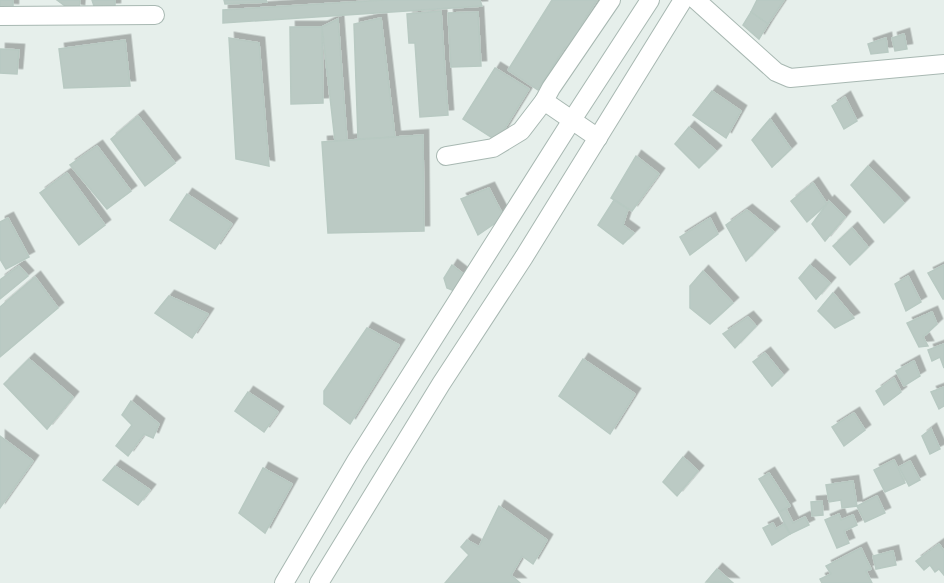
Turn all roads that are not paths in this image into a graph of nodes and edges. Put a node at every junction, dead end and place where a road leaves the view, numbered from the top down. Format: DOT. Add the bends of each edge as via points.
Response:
graph roads {
  1 [pos="611,0"];
  2 [pos="651,0"];
  3 [pos="683,0"];
  4 [pos="696,0"];
  5 [pos="155,15"];
  6 [pos="0,16"];
  7 [pos="944,64"];
  8 [pos="544,101"];
  9 [pos="572,120"];
  10 [pos="597,138"];
  11 [pos="446,156"];
  12 [pos="284,583"];
  13 [pos="319,583"];
  1 -- 8 [label="street"];
  2 -- 9 [label="street"];
  3 -- 10 [label="street"];
  4 -- 7 [label="street" via="777,72 790,78"];
  5 -- 6 [label="street"];
  8 -- 9 [label="street"];
  8 -- 11 [label="street" via="521,131 493,148"];
  9 -- 10 [label="street"];
  9 -- 12 [label="street" via="356,461"];
  10 -- 13 [label="street"];
}
